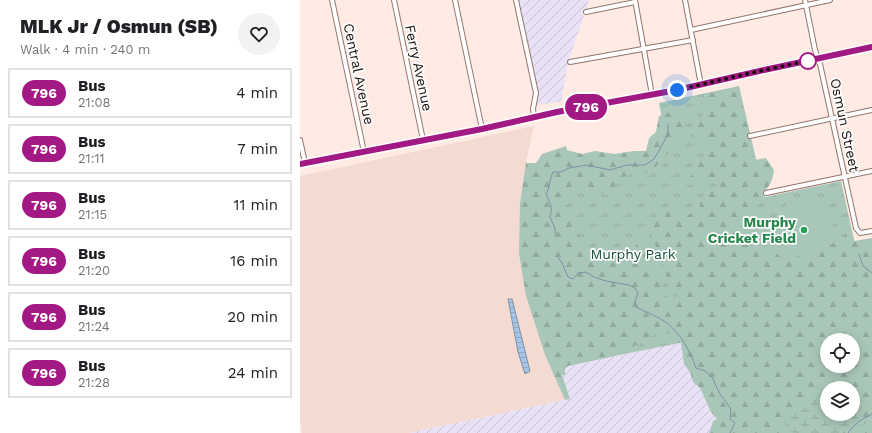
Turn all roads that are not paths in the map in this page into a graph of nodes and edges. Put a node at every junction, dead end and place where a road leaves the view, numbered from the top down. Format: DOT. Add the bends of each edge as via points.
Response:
graph roads {
  1 [pos="332,0"];
  2 [pos="394,0"];
  3 [pos="455,0"];
  4 [pos="516,0"];
  5 [pos="685,0"];
  6 [pos="805,0"];
  7 [pos="830,0"];
  8 [pos="635,1"];
  9 [pos="806,5"];
  10 [pos="586,12"];
  11 [pos="691,30"];
  12 [pos="692,40"];
  13 [pos="872,47"];
  14 [pos="644,48"];
  15 [pos="818,58"];
  16 [pos="570,62"];
  17 [pos="701,85"];
  18 [pos="652,95"];
  19 [pos="872,110"];
  20 [pos="534,117"];
  21 [pos="832,118"];
  22 [pos="482,129"];
  23 [pos="750,136"];
  24 [pos="300,140"];
  25 [pos="423,140"];
  26 [pos="364,152"];
  27 [pos="302,163"];
  28 [pos="872,170"];
  29 [pos="845,176"];
  30 [pos="766,193"];
  31 [pos="872,231"];
  1 -- 26 [label="street, Central Avenue"];
  2 -- 25 [label="street, Ferry Avenue"];
  3 -- 22 [label="street"];
  4 -- 20 [label="street" via="536,93"];
  5 -- 11 [label="street"];
  6 -- 9 [label="street, Osmun Street"];
  7 -- 9 [label="street"];
  8 -- 10 [label="street"];
  8 -- 14 [label="street"];
  9 -- 11 [label="street"];
  9 -- 15 [label="street, Osmun Street"];
  11 -- 12 [label="street"];
  12 -- 14 [label="street"];
  12 -- 17 [label="street"];
  13 -- 15 [label="main road"];
  14 -- 16 [label="street"];
  14 -- 18 [label="street"];
  15 -- 17 [label="main road"];
  15 -- 21 [label="street, Osmun Street"];
  17 -- 18 [label="main road"];
  18 -- 20 [label="main road"];
  19 -- 21 [label="street"];
  20 -- 22 [label="main road"];
  21 -- 23 [label="street"];
  21 -- 29 [label="street, Osmun Street"];
  22 -- 25 [label="main road"];
  24 -- 27 [label="street"];
  25 -- 26 [label="main road"];
  26 -- 27 [label="main road"];
  28 -- 29 [label="street"];
  29 -- 30 [label="street"];
  29 -- 31 [label="street, Osmun Street" via="857,231"];
}
